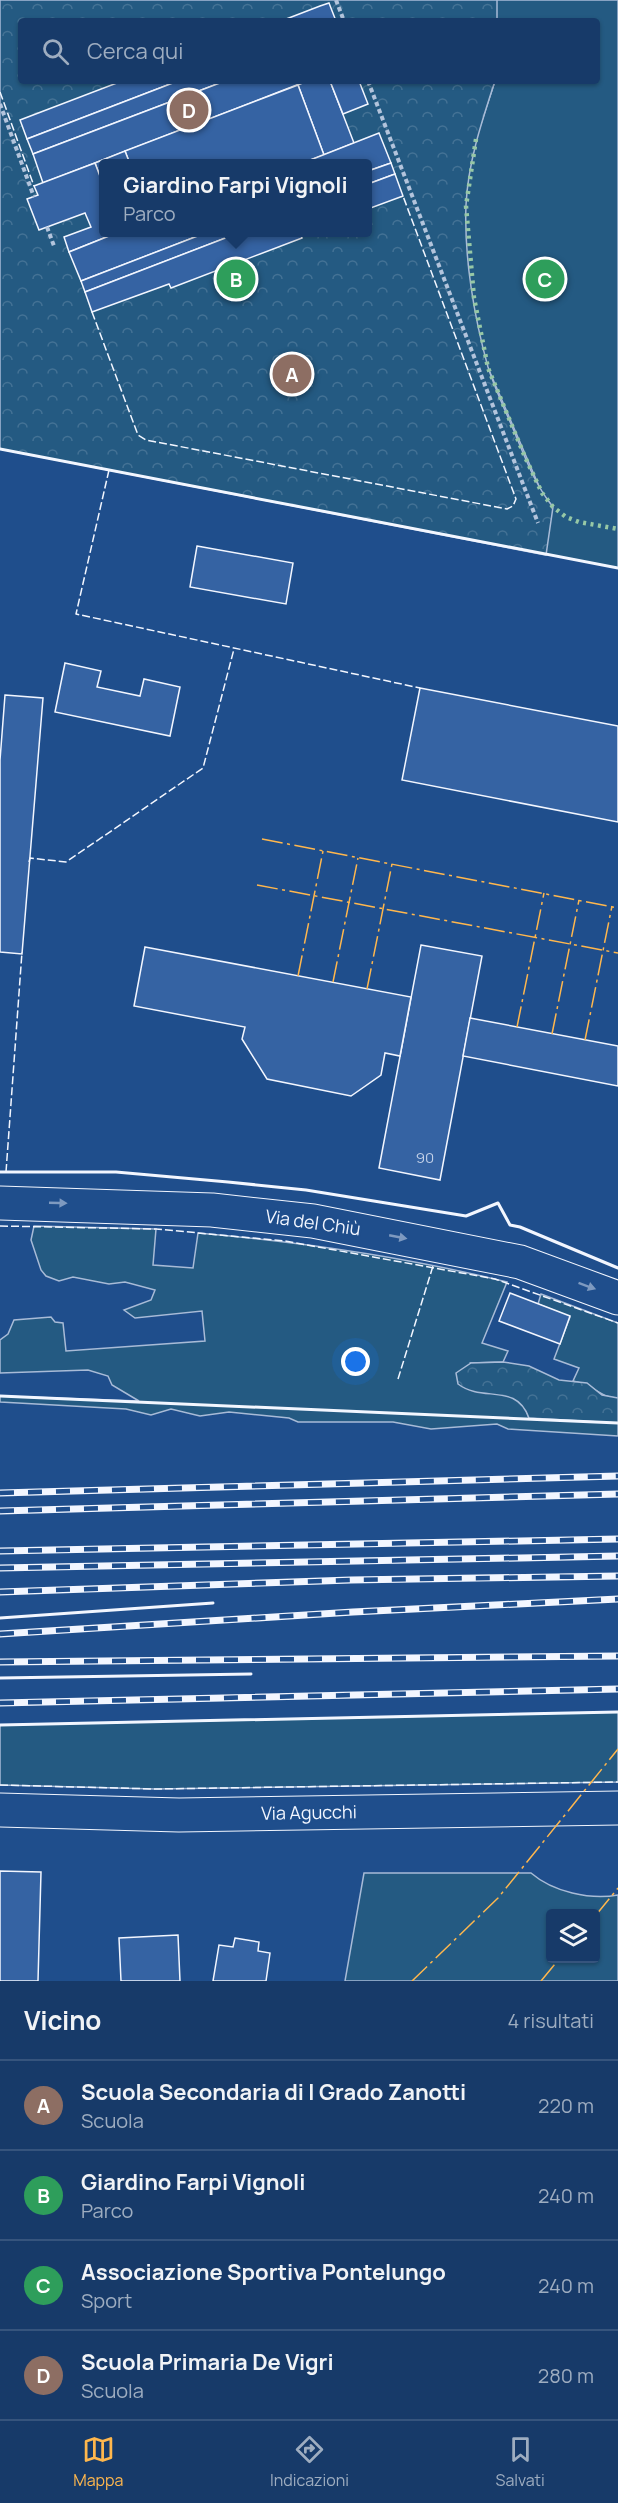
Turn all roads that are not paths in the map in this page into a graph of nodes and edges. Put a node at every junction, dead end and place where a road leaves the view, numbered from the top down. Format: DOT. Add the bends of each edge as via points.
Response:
graph roads {
  1 [pos="0,1203"];
  2 [pos="618,1298"];
  3 [pos="618,1808"];
  4 [pos="0,1810"];
  1 -- 2 [label="street, Via del Chiù, one-way" via="178,1208 313,1221 520,1262"];
  3 -- 4 [label="street, Via Agucchi" via="179,1815"];
}
